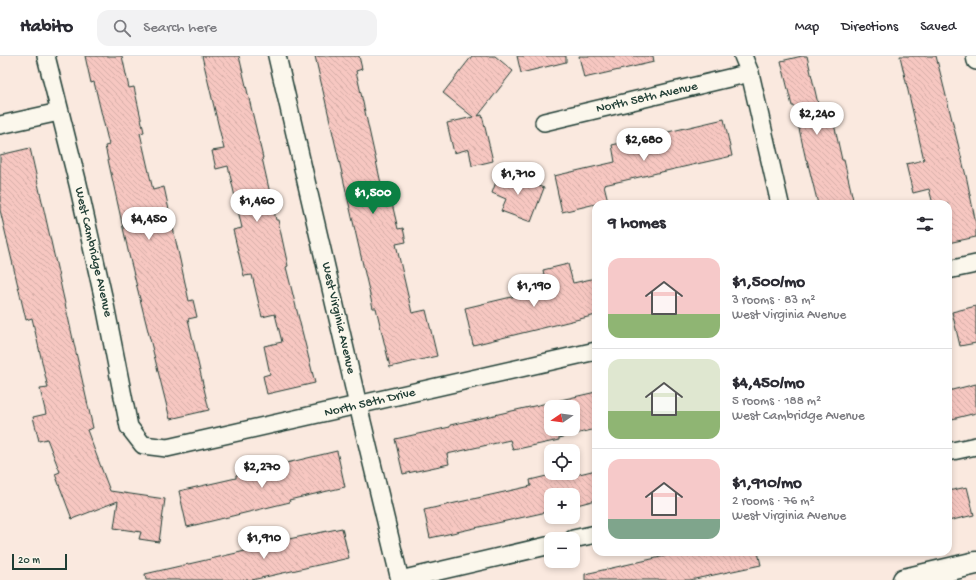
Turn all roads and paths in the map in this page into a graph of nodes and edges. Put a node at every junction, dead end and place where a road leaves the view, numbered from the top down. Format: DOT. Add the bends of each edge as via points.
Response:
graph roads {
  1 [pos="46,56"];
  2 [pos="277,56"];
  3 [pos="743,56"];
  4 [pos="975,56"];
  5 [pos="976,61"];
  6 [pos="750,73"];
  7 [pos="59,112"];
  8 [pos="544,122"];
  9 [pos="0,125"];
  10 [pos="779,200"];
  11 [pos="976,264"];
  12 [pos="952,269"];
  13 [pos="592,352"];
  14 [pos="358,405"];
  15 [pos="143,445"];
  16 [pos="976,446"];
  17 [pos="952,451"];
  18 [pos="592,535"];
  19 [pos="580,537"];
  20 [pos="544,547"];
  21 [pos="976,563"];
  22 [pos="400,580"];
  23 [pos="904,580"];
  1 -- 7 [label="street, West Cambridge Avenue"];
  2 -- 14 [label="street, West Virginia Avenue"];
  3 -- 6 [label="street"];
  4 -- 5 [label="street"];
  6 -- 8 [label="street, North 58th Avenue"];
  6 -- 10 [label="street"];
  7 -- 9 [label="street"];
  7 -- 15 [label="street, West Cambridge Avenue" via="105,305 129,427"];
  11 -- 12 [label="street"];
  13 -- 14 [label="street, North 58th Drive"];
  14 -- 15 [label="street, North 58th Drive" via="167,448"];
  14 -- 22 [label="street, West Virginia Avenue"];
  16 -- 17 [label="street"];
  18 -- 19 [label="street"];
  20 -- 22 [label="street"];
  21 -- 23 [label="main road"];
}
